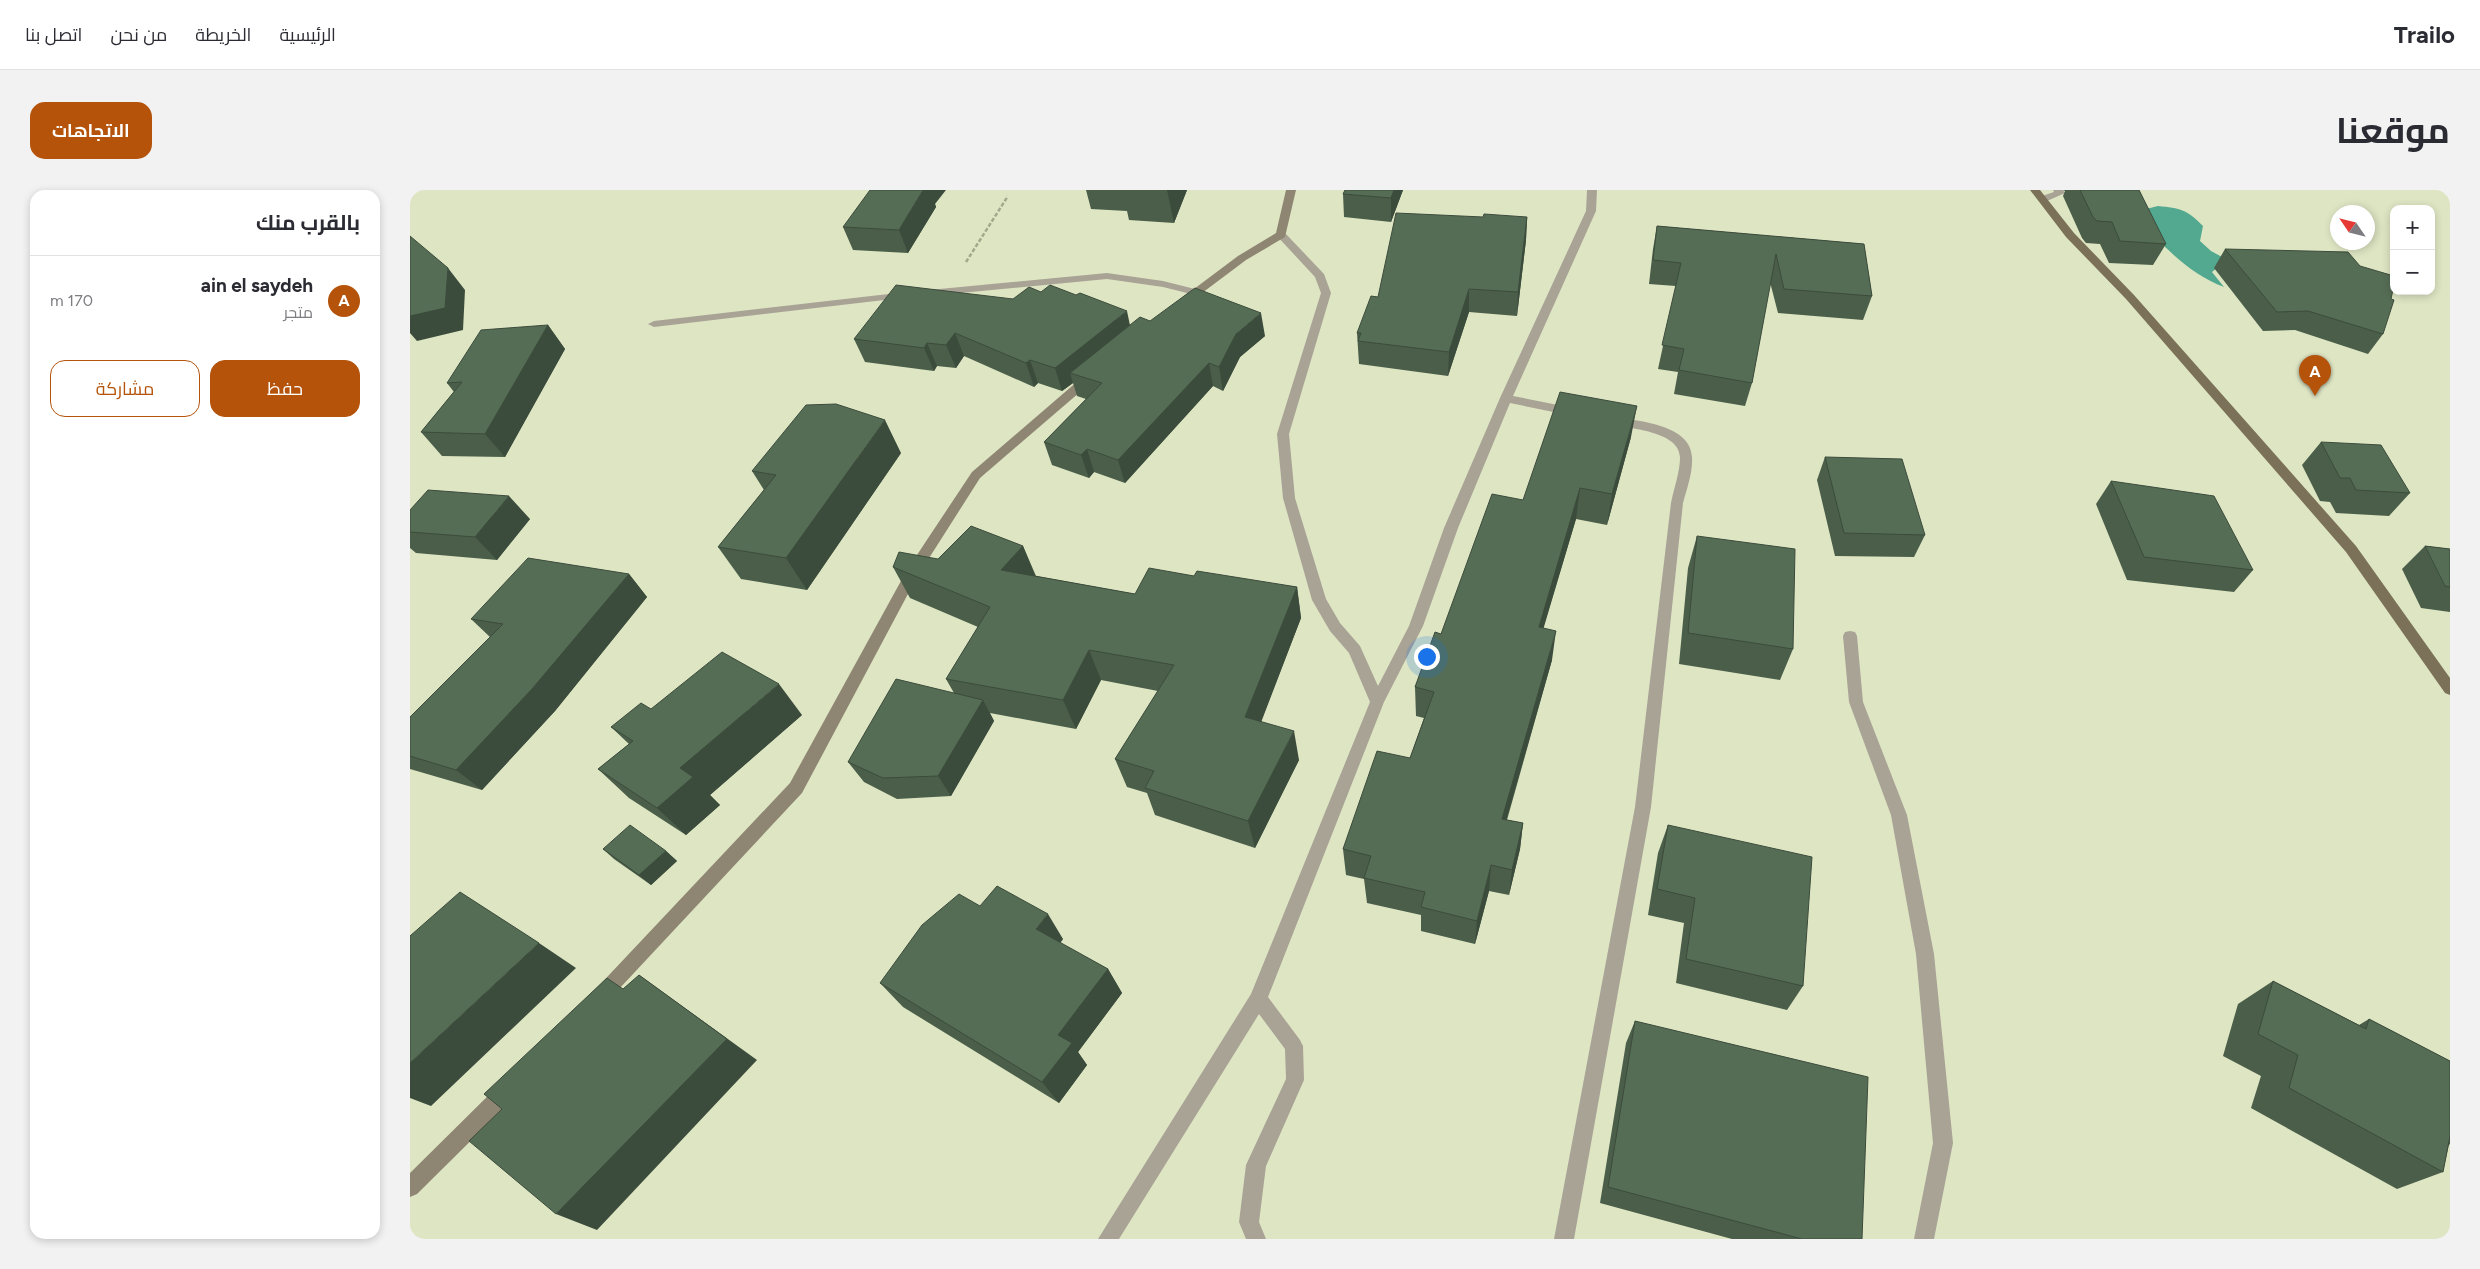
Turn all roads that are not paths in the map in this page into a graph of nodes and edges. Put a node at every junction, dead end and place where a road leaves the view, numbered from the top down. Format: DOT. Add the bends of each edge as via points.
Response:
graph roads {
  1 [pos="1291,190"];
  2 [pos="1592,190"];
  3 [pos="2058,190"];
  4 [pos="2039,194"];
  5 [pos="1280,236"];
  6 [pos="1195,292"];
  7 [pos="1167,314"];
  8 [pos="654,324"];
  9 [pos="1103,367"];
  10 [pos="1506,398"];
  11 [pos="1584,414"];
  12 [pos="1604,418"];
  13 [pos="1850,636"];
  14 [pos="2450,688"];
  15 [pos="1377,702"];
  16 [pos="1258,999"];
  17 [pos="589,1008"];
  18 [pos="520,1077"];
  19 [pos="410,1187"];
  20 [pos="1108,1239"];
  21 [pos="1256,1239"];
  22 [pos="1564,1239"];
  23 [pos="1924,1239"];
  1 -- 5 [label="main road"];
  2 -- 10 [label="street" via="1591,211"];
  3 -- 4 [label="street" via="2060,193"];
  4 -- 14 [label="main road" via="2070,235 2130,297 2352,549"];
  5 -- 6 [label="main road" via="1242,258"];
  5 -- 15 [label="street" via="1320,276 1326,293 1283,434 1289,498 1319,600 1334,627 1355,650"];
  6 -- 7 [label="main road"];
  6 -- 8 [label="street" via="1107,276"];
  9 -- 17 [label="main road" via="976,475 912,574 796,788"];
  10 -- 11 [label="street"];
  10 -- 15 [label="street" via="1451,528 1416,626"];
  12 -- 22 [label="street" via="1662,431 1679,440 1687,455 1677,503 1643,807"];
  13 -- 23 [label="street" via="1856,702 1899,815 1925,954 1943,1143"];
  15 -- 16 [label="street"];
  16 -- 20 [label="street"];
  16 -- 21 [label="street" via="1294,1046 1295,1080 1256,1165 1249,1222"];
  18 -- 19 [label="main road"];
}
